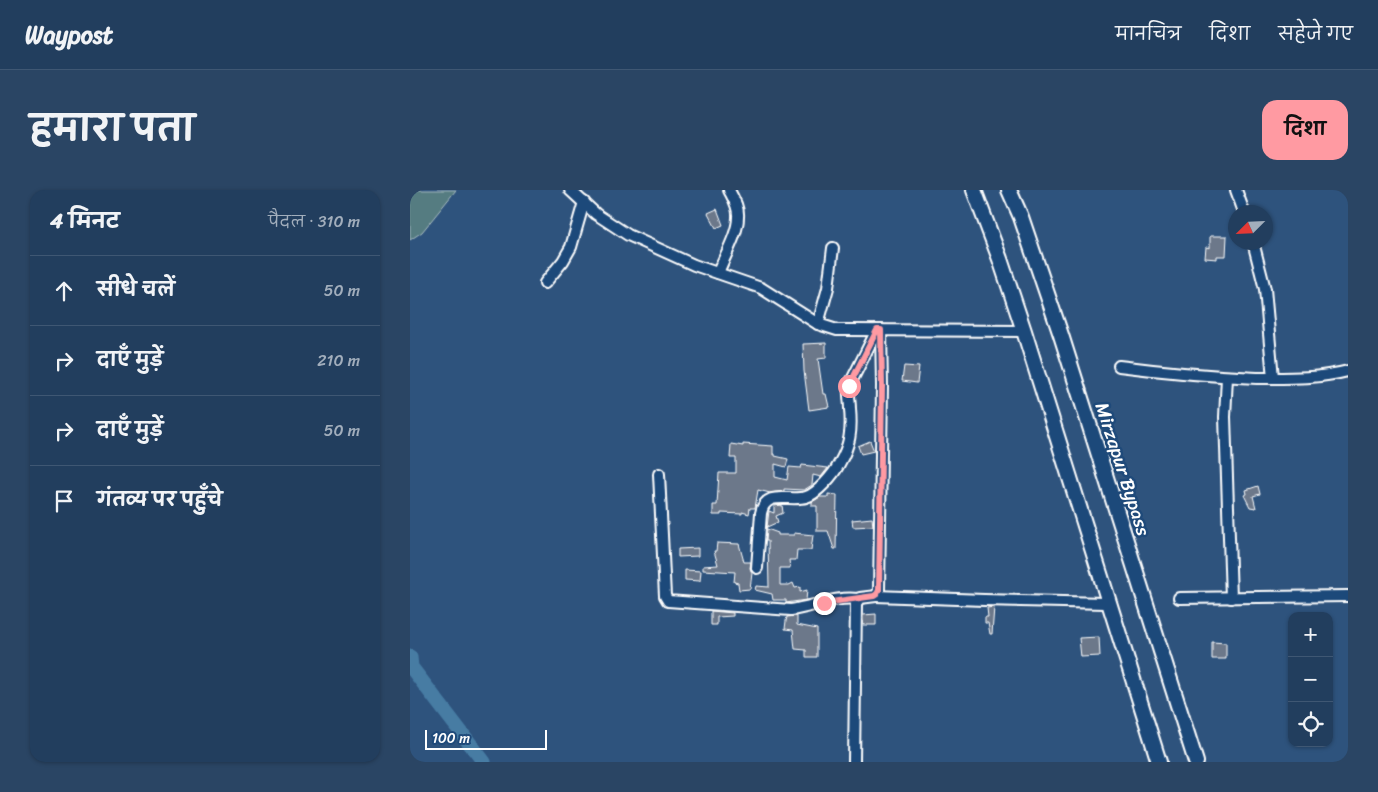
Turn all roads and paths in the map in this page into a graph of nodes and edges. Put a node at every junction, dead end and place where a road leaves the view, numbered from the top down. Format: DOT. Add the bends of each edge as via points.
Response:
graph roads {
  1 [pos="570,190"];
  2 [pos="729,190"];
  3 [pos="974,190"];
  4 [pos="1009,190"];
  5 [pos="1236,190"];
  6 [pos="584,202"];
  7 [pos="1241,205"];
  8 [pos="833,248"];
  9 [pos="1255,250"];
  10 [pos="718,274"];
  11 [pos="545,283"];
  12 [pos="818,324"];
  13 [pos="879,330"];
  14 [pos="1024,331"];
  15 [pos="1119,366"];
  16 [pos="1348,370"];
  17 [pos="1227,377"];
  18 [pos="1273,378"];
  19 [pos="659,474"];
  20 [pos="757,568"];
  21 [pos="876,596"];
  22 [pos="1348,596"];
  23 [pos="1179,598"];
  24 [pos="1231,598"];
  25 [pos="858,599"];
  26 [pos="1106,603"];
  27 [pos="854,762"];
  28 [pos="1159,762"];
  29 [pos="1196,762"];
  1 -- 6 [label="street"];
  2 -- 10 [label="street" via="738,216"];
  3 -- 14 [label="highway"];
  4 -- 29 [label="highway, Mirzapur Bypass" via="1061,335"];
  5 -- 7 [label="street"];
  6 -- 10 [label="street" via="628,235"];
  6 -- 11 [label="street" via="571,247"];
  8 -- 12 [label="street" via="828,288"];
  9 -- 18 [label="street" via="1265,289"];
  10 -- 12 [label="street" via="761,288"];
  12 -- 13 [label="street" via="837,330"];
  13 -- 14 [label="street"];
  13 -- 20 [label="street" via="849,386 852,430 842,458 832,474 810,496 771,498 762,506"];
  13 -- 21 [label="street" via="882,386 879,590"];
  14 -- 28 [label="highway"];
  15 -- 17 [label="street"];
  16 -- 18 [label="street" via="1316,378"];
  17 -- 18 [label="street"];
  17 -- 24 [label="street" via="1225,417"];
  19 -- 25 [label="street" via="665,596 668,601 790,610 841,599"];
  21 -- 25 [label="street"];
  21 -- 26 [label="street"];
  22 -- 24 [label="street"];
  23 -- 24 [label="street"];
  25 -- 27 [label="street"];
}
